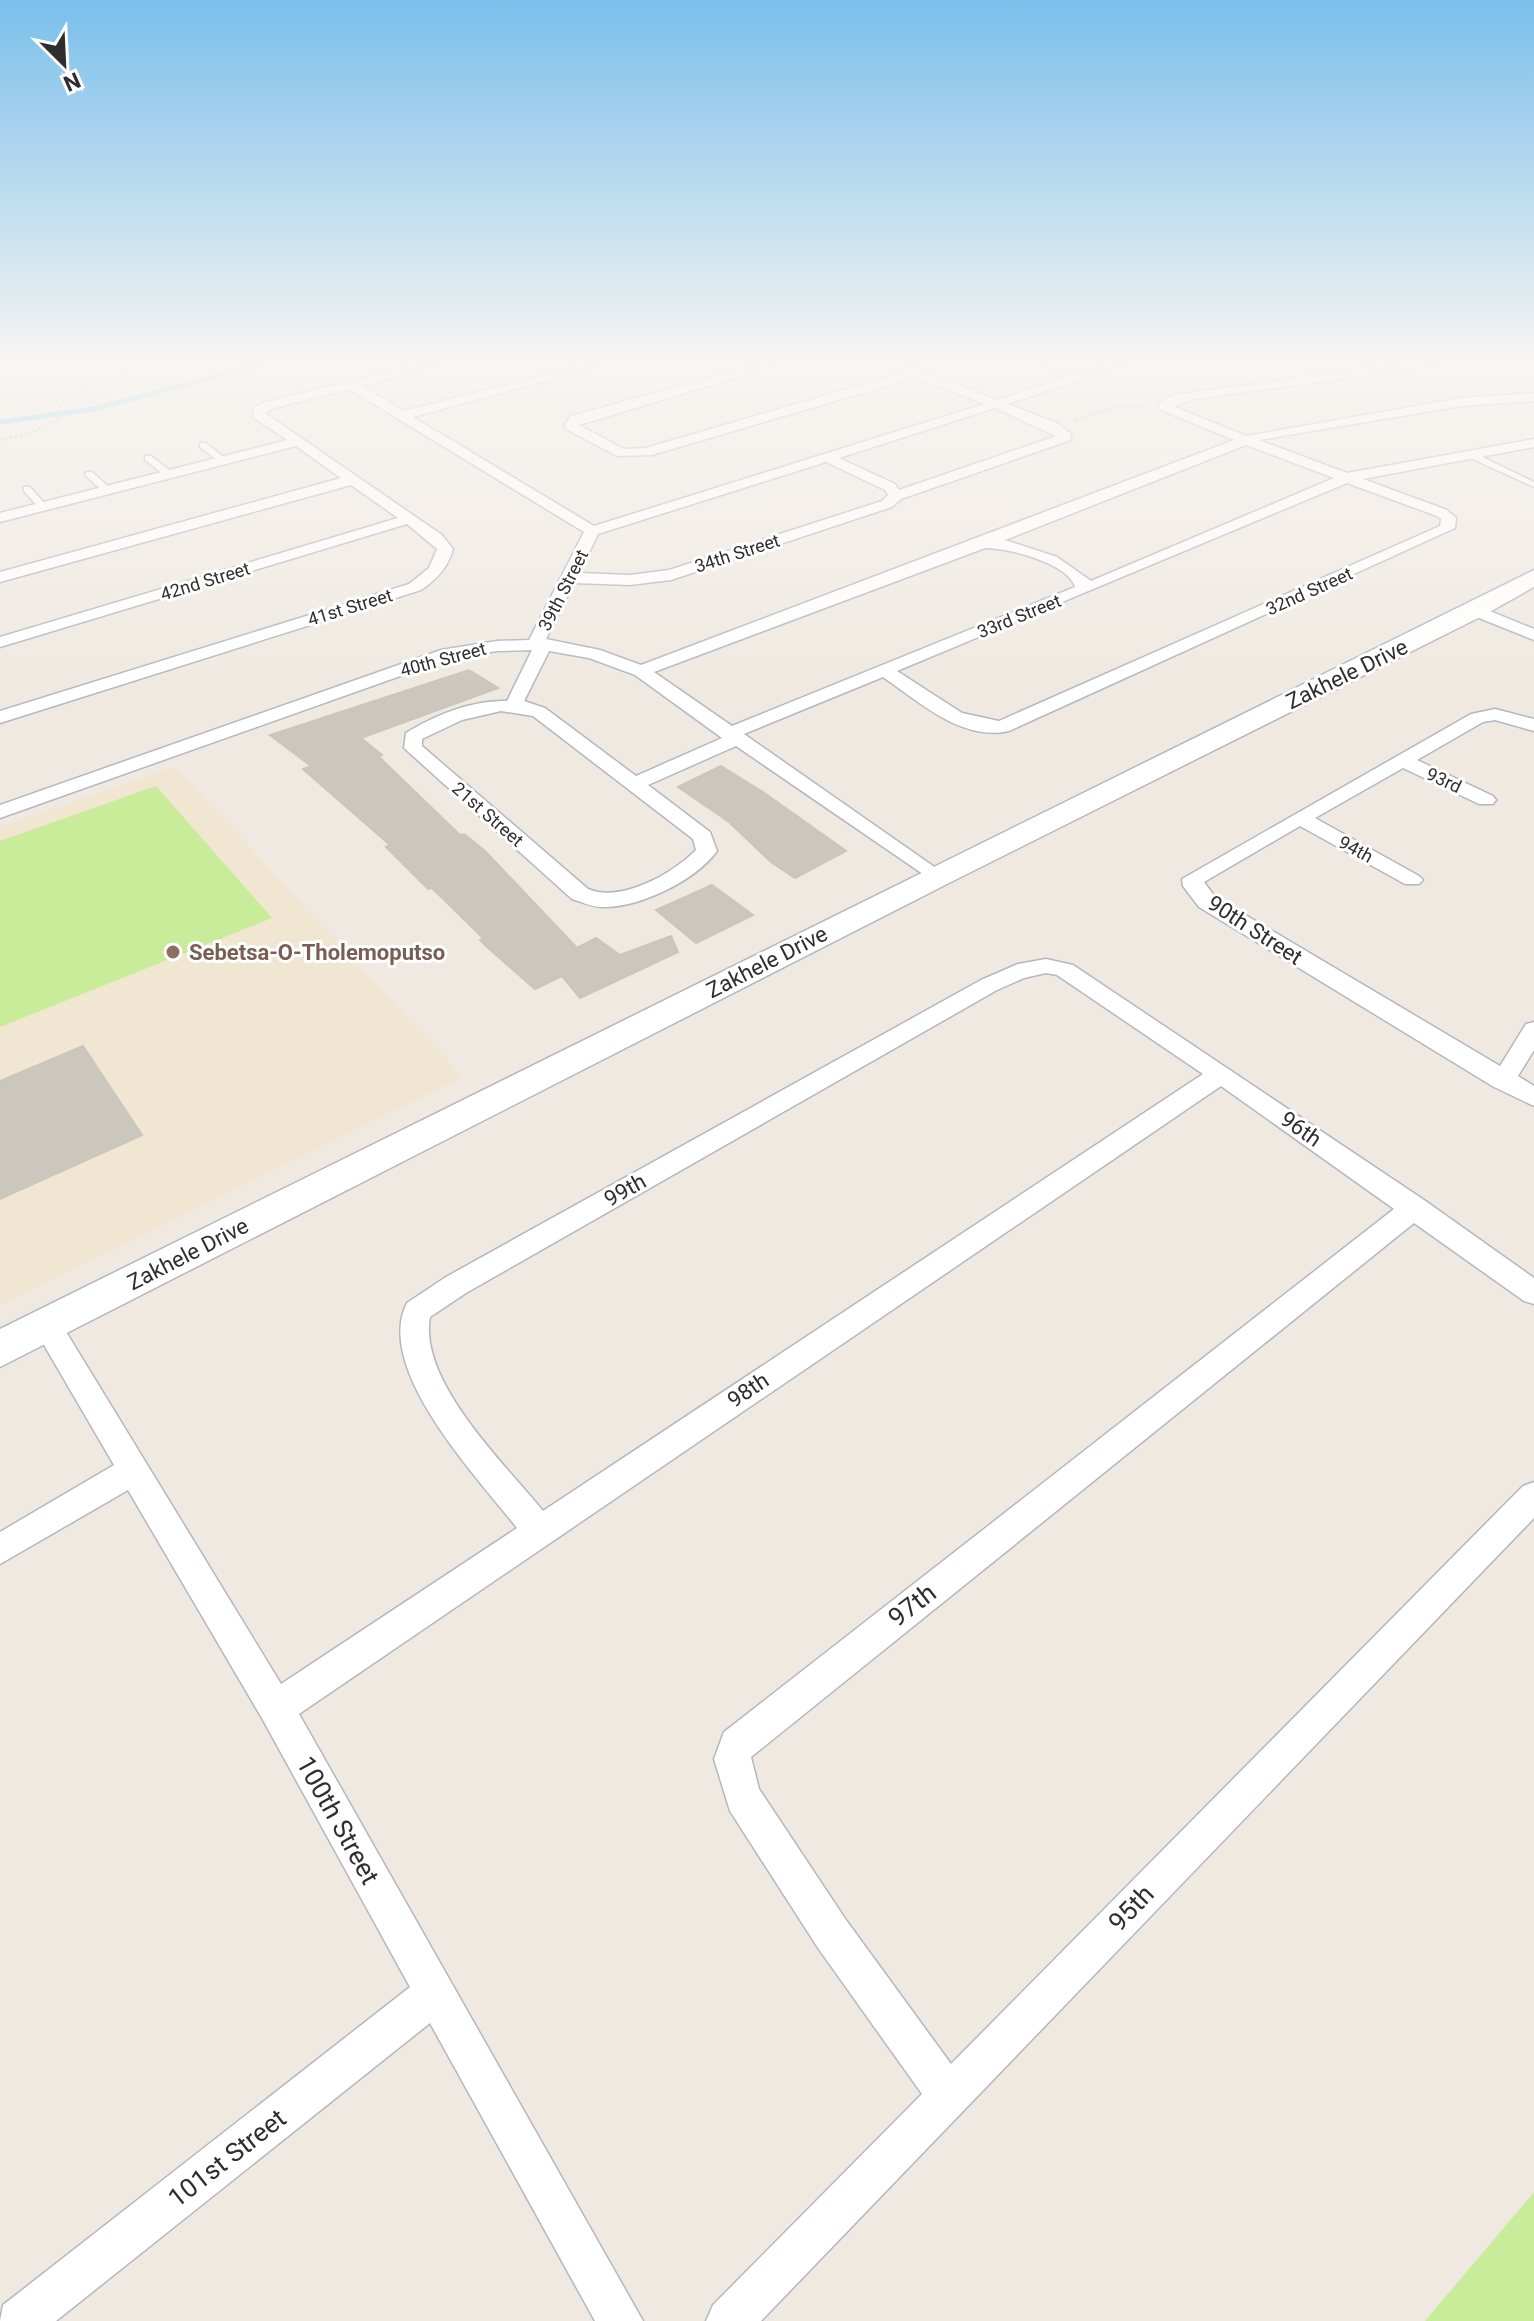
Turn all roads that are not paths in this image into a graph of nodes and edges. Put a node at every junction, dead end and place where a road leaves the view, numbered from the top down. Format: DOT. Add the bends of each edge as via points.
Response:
graph roads {
  1 [pos="161,468"];
  2 [pos="196,468"];
  3 [pos="335,468"];
  4 [pos="488,468"];
  5 [pos="790,468"];
  6 [pos="850,468"];
  7 [pos="977,468"];
  8 [pos="1173,468"];
  9 [pos="1324,468"];
  10 [pos="1394,468"];
  11 [pos="1499,468"];
  12 [pos="89,474"];
  13 [pos="170,475"];
  14 [pos="1348,477"];
  15 [pos="352,480"];
  16 [pos="1534,485"];
  17 [pos="27,489"];
  18 [pos="108,491"];
  19 [pos="896,496"];
  20 [pos="43,507"];
  21 [pos="0,518"];
  22 [pos="409,519"];
  23 [pos="592,531"];
  24 [pos="983,543"];
  25 [pos="0,577"];
  26 [pos="1534,577"];
  27 [pos="570,578"];
  28 [pos="1083,590"];
  29 [pos="1475,610"];
  30 [pos="1534,635"];
  31 [pos="0,642"];
  32 [pos="540,644"];
  33 [pos="641,671"];
  34 [pos="885,671"];
  35 [pos="513,706"];
  36 [pos="0,717"];
  37 [pos="1534,725"];
  38 [pos="732,736"];
  39 [pos="1402,760"];
  40 [pos="635,783"];
  41 [pos="1486,800"];
  42 [pos="0,812"];
  43 [pos="1300,818"];
  44 [pos="936,877"];
  45 [pos="1412,880"];
  46 [pos="1065,970"];
  47 [pos="1534,1030"];
  48 [pos="1221,1074"];
  49 [pos="1503,1081"];
  50 [pos="1534,1097"];
  51 [pos="1415,1207"];
  52 [pos="1534,1293"];
  53 [pos="47,1325"];
  54 [pos="0,1349"];
  55 [pos="134,1470"];
  56 [pos="1534,1496"];
  57 [pos="538,1530"];
  58 [pos="0,1549"];
  59 [pos="276,1708"];
  60 [pos="434,1994"];
  61 [pos="948,2095"];
  62 [pos="19,2321"];
  63 [pos="620,2321"];
  64 [pos="729,2321"];
  1 -- 13 [label="lane"];
  2 -- 13 [label="street"];
  3 -- 15 [label="street, 41st Street"];
  4 -- 23 [label="street, 39th Street"];
  5 -- 23 [label="street"];
  6 -- 19 [label="street" via="890,487"];
  7 -- 19 [label="street, 34th Street"];
  8 -- 24 [label="street"];
  9 -- 14 [label="street, 32nd Street"];
  10 -- 14 [label="street"];
  11 -- 16 [label="lane"];
  12 -- 18 [label="lane"];
  13 -- 18 [label="street"];
  14 -- 28 [label="street"];
  14 -- 34 [label="street, 32nd Street" via="1442,513 1450,523 1002,727 960,719"];
  15 -- 22 [label="street, 41st Street"];
  15 -- 25 [label="street"];
  17 -- 20 [label="lane"];
  18 -- 20 [label="street"];
  19 -- 27 [label="street, 34th Street" via="887,504 671,575"];
  20 -- 21 [label="street"];
  22 -- 31 [label="street, 42nd Street"];
  22 -- 36 [label="street, 41st Street" via="445,549 432,575 415,587"];
  23 -- 27 [label="street, 39th Street"];
  24 -- 28 [label="street, 33rd Street" via="1020,547 1074,573 1084,583"];
  24 -- 33 [label="street, 33rd Street"];
  26 -- 29 [label="street, Zakhele Drive"];
  27 -- 32 [label="street, 39th Street"];
  28 -- 34 [label="street, 33rd Street"];
  29 -- 30 [label="street"];
  29 -- 44 [label="street, Zakhele Drive"];
  32 -- 33 [label="street, 40th Street" via="606,655"];
  32 -- 35 [label="street, 39th Street"];
  32 -- 42 [label="street, 40th Street" via="447,654"];
  33 -- 38 [label="street, 40th Street"];
  34 -- 38 [label="street, 33rd Street"];
  35 -- 40 [label="street, 21st Street" via="539,712"];
  35 -- 40 [label="street, 21st Street" via="478,710 428,728 413,737 413,748 580,894 598,901 619,898 696,864 707,851 703,836"];
  37 -- 39 [label="street, 90th Street" via="1486,714"];
  38 -- 40 [label="street, 33rd Street"];
  38 -- 44 [label="street, 40th Street"];
  39 -- 41 [label="street, 93rd"];
  39 -- 43 [label="street, 90th Street"];
  43 -- 45 [label="street, 94th"];
  43 -- 49 [label="street, 90th Street" via="1201,872 1193,879 1194,886 1207,902"];
  44 -- 53 [label="street, Zakhele Drive"];
  46 -- 48 [label="street, 96th"];
  46 -- 57 [label="street, 99th" via="1046,965 989,985 417,1311 413,1341 427,1378"];
  47 -- 49 [label="street"];
  48 -- 51 [label="street, 96th"];
  48 -- 57 [label="street, 98th"];
  49 -- 50 [label="street, 90th Street"];
  51 -- 52 [label="street, 96th"];
  51 -- 61 [label="street, 97th" via="737,1745 732,1759 743,1798 832,1934"];
  53 -- 54 [label="street, Zakhele Drive"];
  53 -- 55 [label="street, 100th Street"];
  55 -- 58 [label="street"];
  55 -- 59 [label="street, 100th Street"];
  56 -- 61 [label="street, 95th"];
  57 -- 59 [label="street, 98th"];
  59 -- 60 [label="street, 100th Street"];
  60 -- 62 [label="street, 101st Street"];
  60 -- 63 [label="street, 100th Street"];
  61 -- 64 [label="street, 95th"];
}
